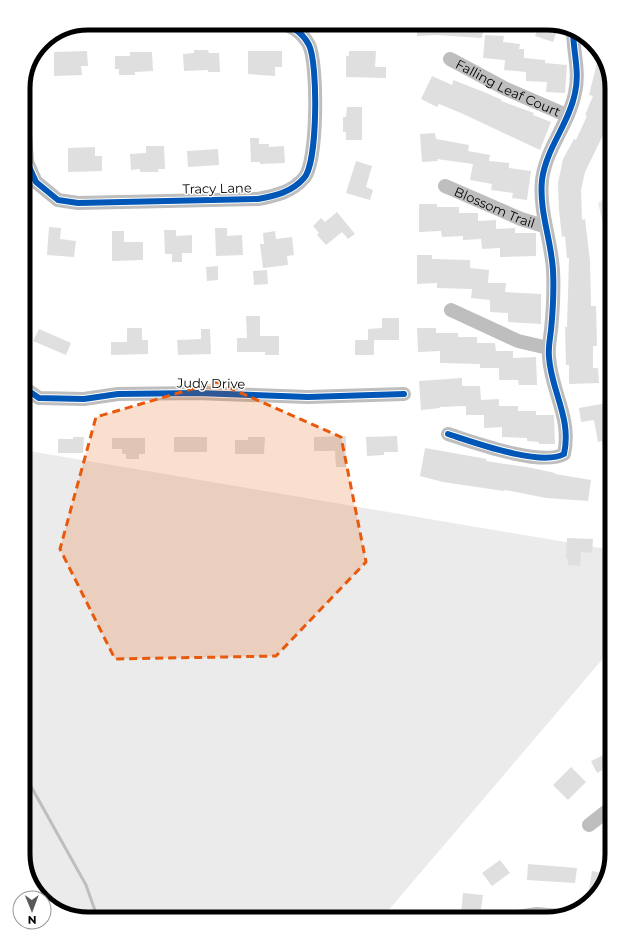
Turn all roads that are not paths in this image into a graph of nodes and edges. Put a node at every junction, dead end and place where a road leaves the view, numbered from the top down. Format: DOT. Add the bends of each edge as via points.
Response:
graph roads {
  1 [pos="297,30"];
  2 [pos="575,37"];
  3 [pos="450,59"];
  4 [pos="566,115"];
  5 [pos="30,169"];
  6 [pos="445,186"];
  7 [pos="544,226"];
  8 [pos="451,310"];
  9 [pos="548,348"];
  10 [pos="30,392"];
  11 [pos="404,394"];
  12 [pos="448,434"];
  13 [pos="605,813"];
  14 [pos="589,826"];
  1 -- 5 [label="street, Tracy Lane" via="309,46 314,67 314,139 310,168 305,177 284,193 258,199 78,203 58,200 36,182"];
  2 -- 4 [label="street" via="576,86 572,104"];
  3 -- 4 [label="street, Falling Leaf Court" via="506,90"];
  4 -- 7 [label="street" via="546,161 542,179"];
  6 -- 7 [label="street, Blossom Trail"];
  7 -- 9 [label="street" via="553,269"];
  8 -- 9 [label="street" via="518,341"];
  9 -- 12 [label="street" via="552,380 564,415 564,454 553,458 533,457"];
  10 -- 11 [label="street, Judy Drive" via="38,398 84,399 118,394"];
  13 -- 14 [label="street"];
}
